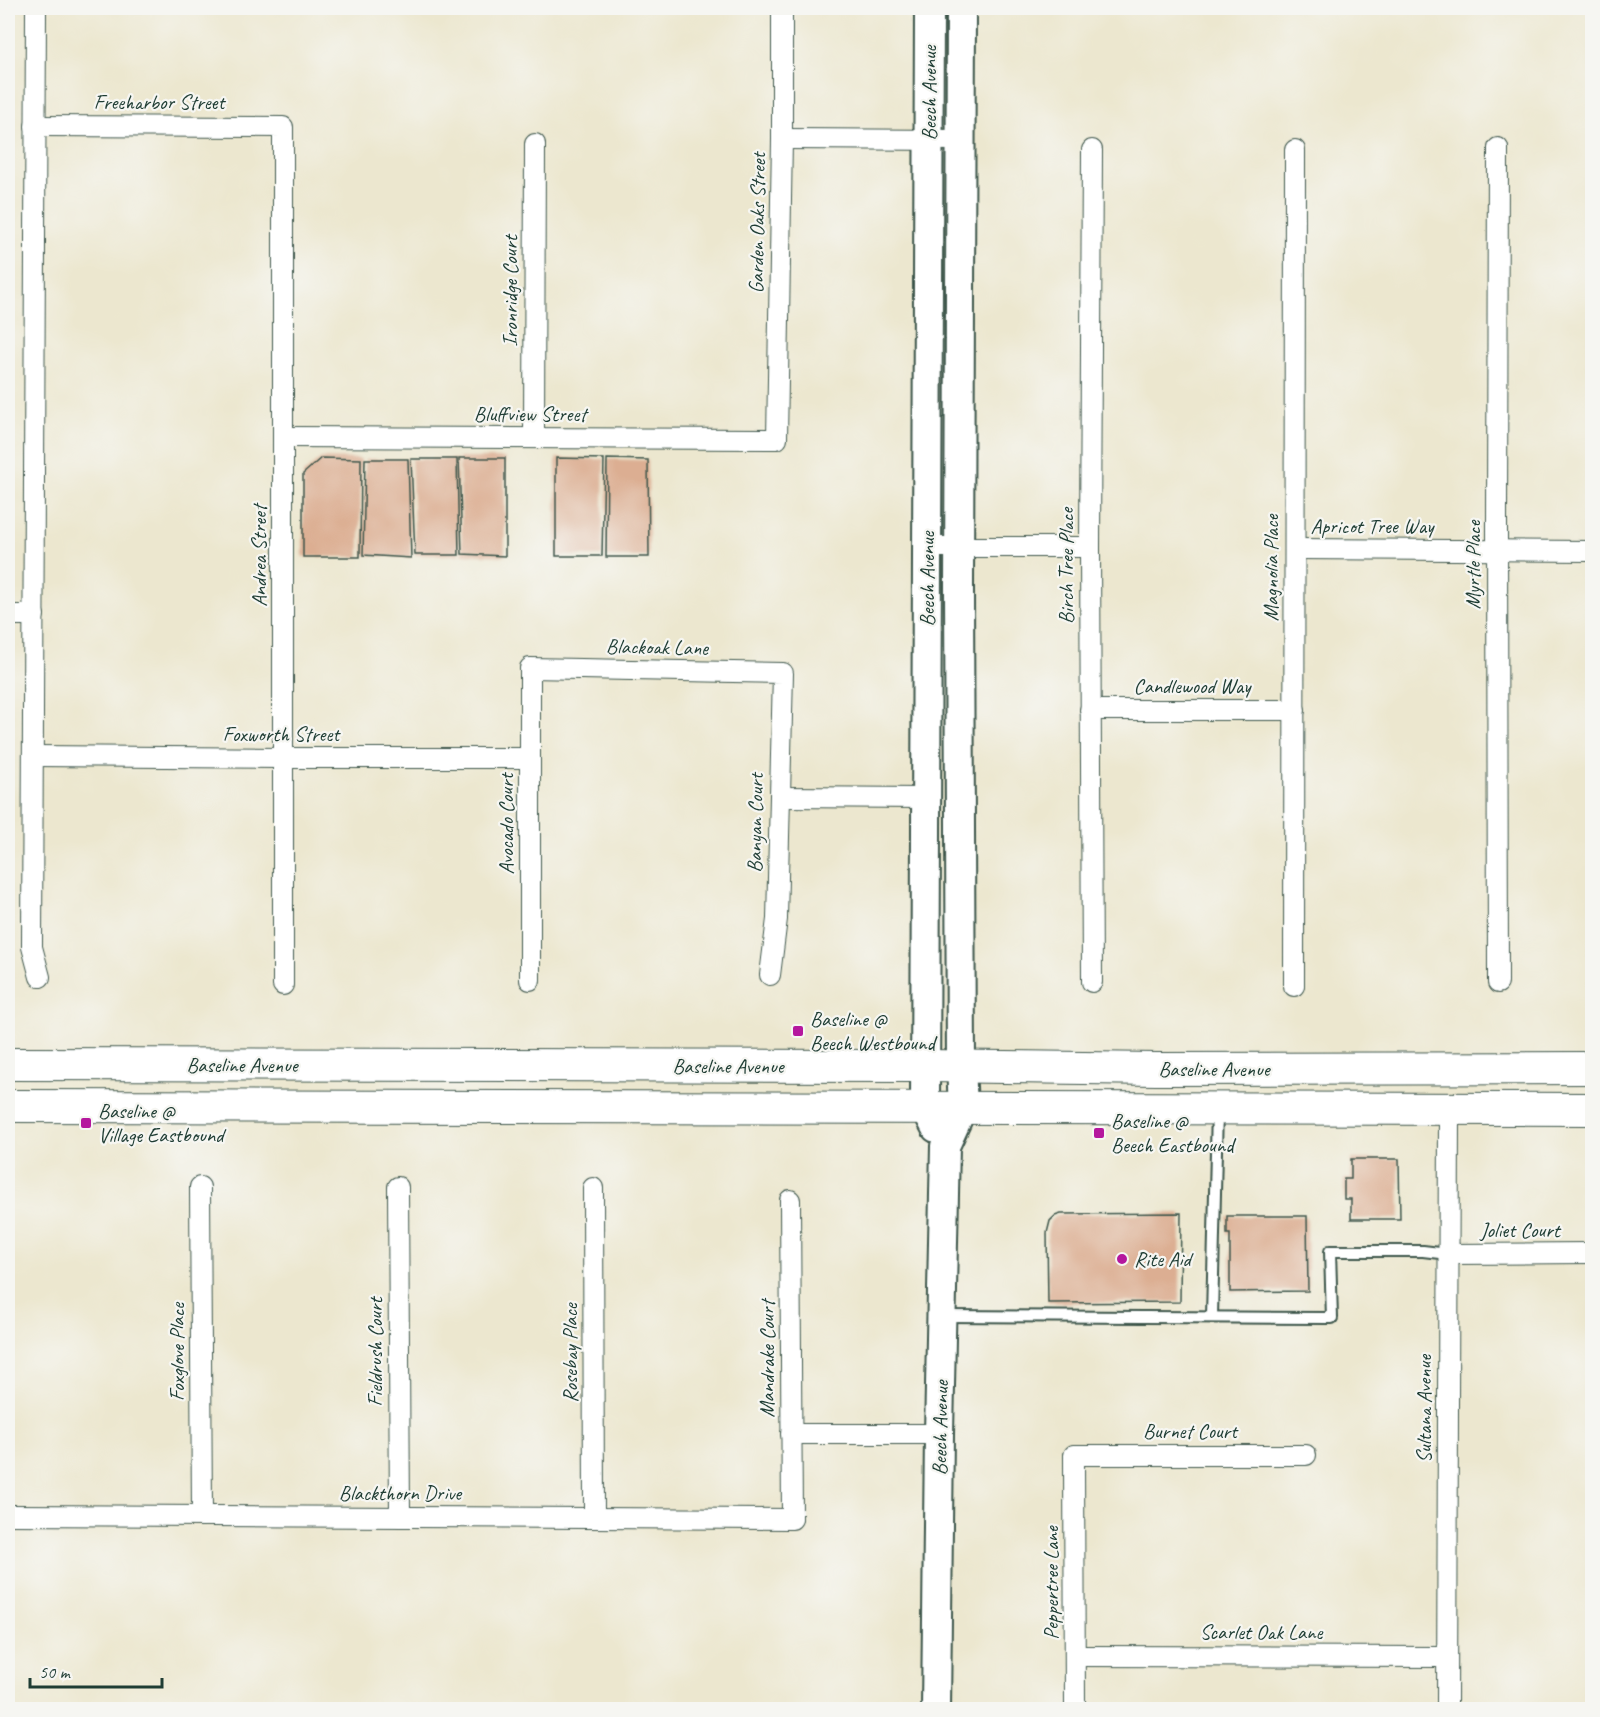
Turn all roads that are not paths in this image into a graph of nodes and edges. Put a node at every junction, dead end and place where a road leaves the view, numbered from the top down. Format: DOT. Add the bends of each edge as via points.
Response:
graph roads {
  1 [pos="36,8"];
  2 [pos="782,8"];
  3 [pos="929,8"];
  4 [pos="961,8"];
  5 [pos="35,126"];
  6 [pos="283,127"];
  7 [pos="782,139"];
  8 [pos="929,140"];
  9 [pos="960,140"];
  10 [pos="535,144"];
  11 [pos="1498,148"];
  12 [pos="1092,150"];
  13 [pos="1295,150"];
  14 [pos="283,437"];
  15 [pos="534,438"];
  16 [pos="777,439"];
  17 [pos="927,547"];
  18 [pos="960,547"];
  19 [pos="1090,547"];
  20 [pos="1295,549"];
  21 [pos="1497,551"];
  22 [pos="1593,551"];
  23 [pos="8,615"];
  24 [pos="34,615"];
  25 [pos="530,669"];
  26 [pos="783,673"];
  27 [pos="1090,710"];
  28 [pos="1295,710"];
  29 [pos="33,756"];
  30 [pos="283,758"];
  31 [pos="530,758"];
  32 [pos="780,797"];
  33 [pos="926,798"];
  34 [pos="770,975"];
  35 [pos="40,977"];
  36 [pos="530,980"];
  37 [pos="1092,982"];
  38 [pos="1498,983"];
  39 [pos="283,985"];
  40 [pos="1294,986"];
  41 [pos="8,1064"];
  42 [pos="926,1066"];
  43 [pos="961,1067"];
  44 [pos="1593,1068"];
  45 [pos="8,1106"];
  46 [pos="925,1107"];
  47 [pos="963,1107"];
  48 [pos="1217,1107"];
  49 [pos="1593,1109"];
  50 [pos="1449,1110"];
  51 [pos="945,1146"];
  52 [pos="200,1187"];
  53 [pos="398,1187"];
  54 [pos="593,1188"];
  55 [pos="790,1200"];
  56 [pos="1593,1253"];
  57 [pos="1448,1254"];
  58 [pos="942,1316"];
  59 [pos="1212,1317"];
  60 [pos="791,1434"];
  61 [pos="939,1434"];
  62 [pos="1074,1455"];
  63 [pos="1306,1455"];
  64 [pos="8,1515"];
  65 [pos="202,1516"];
  66 [pos="400,1517"];
  67 [pos="594,1518"];
  68 [pos="792,1519"];
  69 [pos="1075,1656"];
  70 [pos="1447,1657"];
  71 [pos="936,1710"];
  72 [pos="1075,1710"];
  73 [pos="1447,1710"];
  1 -- 5 [label="street"];
  2 -- 7 [label="street, Garden Oaks Street"];
  3 -- 8 [label="main road, Beech Avenue"];
  4 -- 9 [label="main road, Beech Avenue"];
  5 -- 6 [label="street, Freeharbor Street"];
  5 -- 24 [label="street"];
  6 -- 14 [label="street, Andrea Street"];
  7 -- 8 [label="street"];
  7 -- 16 [label="street, Garden Oaks Street"];
  8 -- 9 [label="street"];
  8 -- 17 [label="main road, Beech Avenue"];
  9 -- 18 [label="main road, Beech Avenue"];
  10 -- 15 [label="street, Ironridge Court"];
  11 -- 21 [label="street, Myrtle Place"];
  12 -- 19 [label="street, Birch Tree Place"];
  13 -- 20 [label="street, Magnolia Place"];
  14 -- 15 [label="street, Bluffview Street"];
  14 -- 30 [label="street, Andrea Street"];
  15 -- 16 [label="street, Bluffview Street"];
  17 -- 18 [label="street"];
  17 -- 33 [label="main road, Beech Avenue"];
  18 -- 19 [label="street"];
  18 -- 43 [label="main road, Beech Avenue"];
  19 -- 27 [label="street, Birch Tree Place"];
  20 -- 21 [label="street, Apricot Tree Way"];
  20 -- 28 [label="street, Magnolia Place"];
  21 -- 22 [label="street, Apricot Tree Way"];
  21 -- 38 [label="street, Myrtle Place"];
  23 -- 24 [label="street"];
  24 -- 29 [label="street"];
  25 -- 26 [label="street, Blackoak Lane"];
  25 -- 31 [label="street, Avocado Court"];
  26 -- 32 [label="street, Banyan Court"];
  27 -- 28 [label="street, Candlewood Way"];
  27 -- 37 [label="street, Birch Tree Place"];
  28 -- 40 [label="street, Magnolia Place"];
  29 -- 30 [label="street, Foxworth Street"];
  29 -- 35 [label="street" via="32,947"];
  30 -- 31 [label="street, Foxworth Street"];
  30 -- 39 [label="street, Andrea Street"];
  31 -- 36 [label="street, Avocado Court"];
  32 -- 33 [label="street"];
  32 -- 34 [label="street, Banyan Court" via="777,919"];
  33 -- 42 [label="main road, Beech Avenue"];
  41 -- 42 [label="main road, Baseline Avenue"];
  42 -- 43 [label="main road, Baseline Avenue"];
  42 -- 46 [label="main road, Beech Avenue"];
  43 -- 44 [label="main road, Baseline Avenue"];
  43 -- 47 [label="main road, Beech Avenue"];
  45 -- 46 [label="main road, Baseline Avenue"];
  46 -- 47 [label="main road, Baseline Avenue"];
  46 -- 51 [label="main road, Beech Avenue"];
  47 -- 48 [label="main road, Baseline Avenue"];
  47 -- 51 [label="main road, Beech Avenue"];
  48 -- 50 [label="main road, Baseline Avenue"];
  48 -- 59 [label="lane"];
  49 -- 50 [label="main road, Baseline Avenue"];
  50 -- 57 [label="street, Sultana Avenue"];
  51 -- 58 [label="main road, Beech Avenue"];
  52 -- 65 [label="street, Foxglove Place"];
  53 -- 66 [label="street, Fieldrush Court"];
  54 -- 67 [label="street, Rosebay Place"];
  55 -- 60 [label="street, Mandrake Court"];
  56 -- 57 [label="street, Joliet Court"];
  57 -- 59 [label="lane" via="1330,1251 1332,1318"];
  57 -- 70 [label="street, Sultana Avenue"];
  58 -- 59 [label="lane"];
  58 -- 61 [label="main road, Beech Avenue"];
  60 -- 61 [label="street"];
  60 -- 68 [label="street, Mandrake Court"];
  61 -- 71 [label="main road, Beech Avenue"];
  62 -- 63 [label="street, Burnet Court"];
  62 -- 69 [label="street, Peppertree Lane"];
  64 -- 65 [label="street, Blackthorn Drive"];
  65 -- 66 [label="street, Blackthorn Drive"];
  66 -- 67 [label="street, Blackthorn Drive"];
  67 -- 68 [label="street, Blackthorn Drive"];
  69 -- 70 [label="street, Scarlet Oak Lane"];
  69 -- 72 [label="street, Peppertree Lane"];
  70 -- 73 [label="street, Sultana Avenue"];
}
